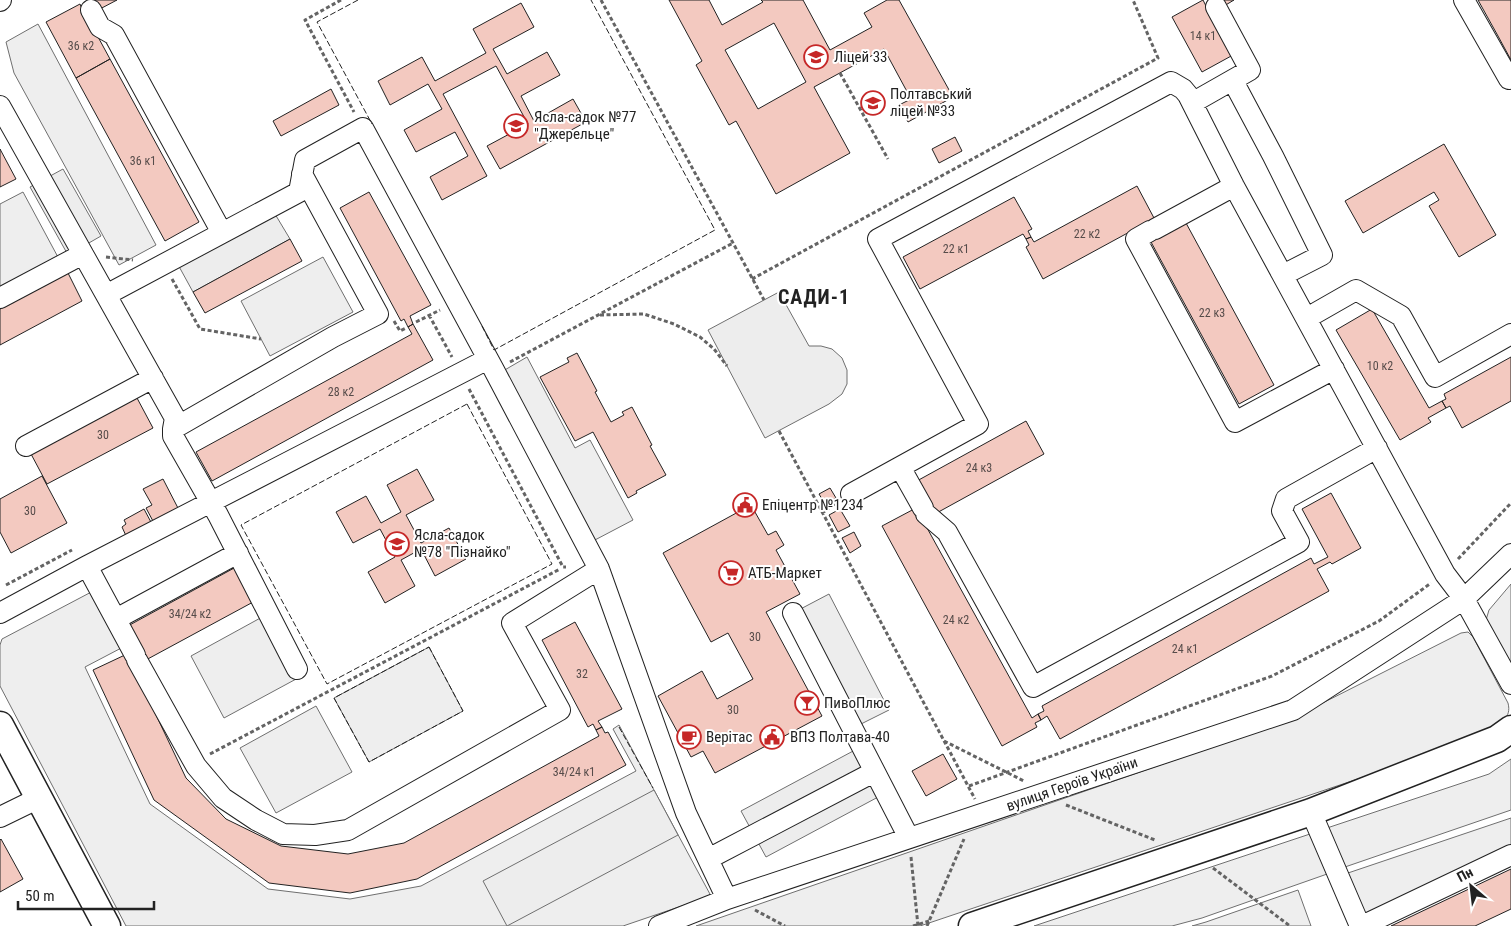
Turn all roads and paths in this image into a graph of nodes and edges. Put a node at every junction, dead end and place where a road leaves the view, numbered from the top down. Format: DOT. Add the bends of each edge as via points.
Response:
graph roads {
  1 [pos="342,0"];
  2 [pos="602,0"];
  3 [pos="1133,0"];
  4 [pos="1464,0"];
  5 [pos="1214,3"];
  6 [pos="88,5"];
  7 [pos="840,73"];
  8 [pos="1511,78"];
  9 [pos="1232,80"];
  10 [pos="1192,102"];
  11 [pos="3,119"];
  12 [pos="363,128"];
  13 [pos="888,159"];
  14 [pos="302,174"];
  15 [pos="1234,186"];
  16 [pos="222,233"];
  17 [pos="733,244"];
  18 [pos="83,254"];
  19 [pos="164,264"];
  20 [pos="1283,275"];
  21 [pos="752,278"];
  22 [pos="106,295"];
  23 [pos="0,298"];
  24 [pos="764,300"];
  25 [pos="457,301"];
  26 [pos="429,315"];
  27 [pos="598,315"];
  28 [pos="1307,318"];
  29 [pos="416,322"];
  30 [pos="386,323"];
  31 [pos="406,328"];
  32 [pos="1511,334"];
  33 [pos="261,339"];
  34 [pos="491,364"];
  35 [pos="727,366"];
  36 [pos="1334,369"];
  37 [pos="460,373"];
  38 [pos="153,378"];
  39 [pos="173,429"];
  40 [pos="779,431"];
  41 [pos="26,446"];
  42 [pos="1377,448"];
  43 [pos="900,467"];
  44 [pos="851,494"];
  45 [pos="210,502"];
  46 [pos="1511,503"];
  47 [pos="77,548"];
  48 [pos="238,553"];
  49 [pos="1511,554"];
  50 [pos="87,566"];
  51 [pos="563,567"];
  52 [pos="599,569"];
  53 [pos="1445,574"];
  54 [pos="6,585"];
  55 [pos="1464,599"];
  56 [pos="0,613"];
  57 [pos="793,613"];
  58 [pos="116,619"];
  59 [pos="297,669"];
  60 [pos="1511,684"];
  61 [pos="0,726"];
  62 [pos="1511,729"];
  63 [pos="944,741"];
  64 [pos="194,763"];
  65 [pos="874,772"];
  66 [pos="1007,772"];
  67 [pos="1025,782"];
  68 [pos="968,786"];
  69 [pos="39,798"];
  70 [pos="1065,805"];
  71 [pos="1311,812"];
  72 [pos="0,817"];
  73 [pos="972,817"];
  74 [pos="909,838"];
  75 [pos="1156,840"];
  76 [pos="1511,855"];
  77 [pos="708,859"];
  78 [pos="1212,867"];
  79 [pos="727,899"];
  80 [pos="750,907"];
  81 [pos="930,920"];
  82 [pos="918,925"];
  83 [pos="107,926"];
  84 [pos="659,926"];
  85 [pos="785,926"];
  86 [pos="913,926"];
  87 [pos="927,926"];
  88 [pos="972,926"];
  89 [pos="1290,926"];
  90 [pos="1361,926"];
  1 -- 12 [label="path" via="305,20"];
  2 -- 17 [label="path"];
  3 -- 21 [label="path" via="1158,58"];
  4 -- 8 [label="street"];
  5 -- 9 [label="street" via="1250,70"];
  6 -- 16 [label="street" via="100,27 114,35"];
  7 -- 13 [label="path"];
  9 -- 10 [label="street"];
  9 -- 20 [label="street" via="1322,255"];
  10 -- 15 [label="street"];
  10 -- 43 [label="street" via="1183,89 1171,82 878,239 978,424"];
  11 -- 18 [label="street"];
  12 -- 14 [label="street" via="305,160"];
  12 -- 25 [label="street"];
  14 -- 16 [label="street" via="299,192"];
  14 -- 39 [label="street" via="378,314"];
  15 -- 20 [label="street"];
  15 -- 36 [label="street" via="1136,239 1236,422"];
  16 -- 19 [label="street"];
  17 -- 21 [label="path"];
  17 -- 27 [label="path"];
  18 -- 19 [label="path"];
  18 -- 22 [label="street"];
  18 -- 23 [label="street"];
  19 -- 22 [label="street"];
  19 -- 33 [label="path" via="200,329"];
  20 -- 28 [label="street"];
  21 -- 24 [label="path"];
  22 -- 38 [label="street"];
  25 -- 26 [label="path"];
  25 -- 34 [label="street"];
  26 -- 29 [label="path"];
  26 -- 37 [label="path"];
  27 -- 34 [label="path"];
  27 -- 35 [label="path" via="644,314 674,324 700,337"];
  28 -- 32 [label="street" via="1356,290 1401,316 1434,377"];
  28 -- 36 [label="street"];
  30 -- 31 [label="path" via="393,319 400,331"];
  34 -- 37 [label="street"];
  34 -- 52 [label="street"];
  36 -- 42 [label="street"];
  37 -- 45 [label="street"];
  37 -- 51 [label="path"];
  38 -- 39 [label="street" via="175,418"];
  38 -- 41 [label="street"];
  39 -- 45 [label="street" via="173,436"];
  40 -- 63 [label="path"];
  42 -- 43 [label="street" via="1286,499 1282,511 1299,542 1033,687 947,532 924,511"];
  42 -- 53 [label="street"];
  43 -- 44 [label="street"];
  45 -- 48 [label="street"];
  45 -- 50 [label="street"];
  46 -- 53 [label="path"];
  47 -- 54 [label="path"];
  48 -- 58 [label="street"];
  48 -- 59 [label="street"];
  49 -- 55 [label="street, вулиця Героїв України"];
  50 -- 56 [label="street"];
  50 -- 58 [label="street"];
  51 -- 52 [label="path"];
  51 -- 64 [label="path"];
  52 -- 64 [label="street" via="512,623 560,710 348,830 315,835 283,834 223,798"];
  52 -- 77 [label="street" via="686,813"];
  53 -- 55 [label="street"];
  53 -- 66 [label="path" via="1379,621 1272,676"];
  55 -- 60 [label="street"];
  55 -- 73 [label="street, вулиця Героїв України" via="1293,710"];
  57 -- 65 [label="street"];
  58 -- 64 [label="street"];
  61 -- 69 [label="main road"];
  62 -- 71 [label="main road" via="1497,739"];
  63 -- 66 [label="path"];
  63 -- 68 [label="path"];
  65 -- 74 [label="street"];
  65 -- 77 [label="street"];
  66 -- 67 [label="path"];
  66 -- 68 [label="path"];
  68 -- 73 [label="path" via="978,804"];
  69 -- 72 [label="street"];
  69 -- 83 [label="main road"];
  70 -- 75 [label="path"];
  71 -- 88 [label="main road"];
  71 -- 90 [label="street"];
  73 -- 74 [label="street, вулиця Героїв України"];
  73 -- 81 [label="path"];
  74 -- 79 [label="street, вулиця Героїв України"];
  74 -- 82 [label="path"];
  76 -- 90 [label="street"];
  77 -- 79 [label="street"];
  78 -- 89 [label="path"];
  79 -- 84 [label="street, вулиця Героїв України"];
  80 -- 85 [label="path"];
  81 -- 82 [label="path"];
  81 -- 87 [label="path"];
  82 -- 86 [label="path"];
}
